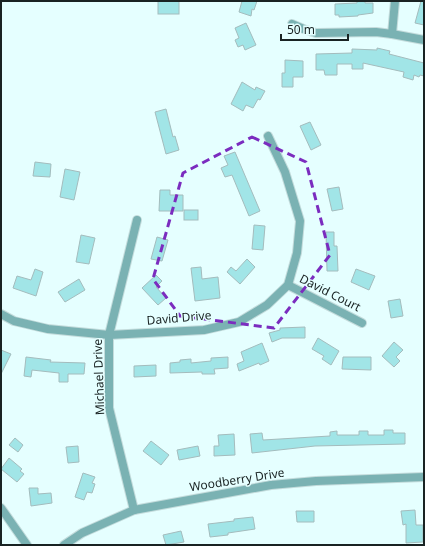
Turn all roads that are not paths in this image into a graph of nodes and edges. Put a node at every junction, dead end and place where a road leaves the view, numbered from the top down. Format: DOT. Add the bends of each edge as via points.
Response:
graph roads {
  1 [pos="396,1"];
  2 [pos="292,24"];
  3 [pos="392,34"];
  4 [pos="424,40"];
  5 [pos="268,136"];
  6 [pos="138,220"];
  7 [pos="288,285"];
  8 [pos="1,314"];
  9 [pos="362,323"];
  10 [pos="109,335"];
  11 [pos="424,477"];
  12 [pos="1,508"];
  13 [pos="134,510"];
  14 [pos="27,545"];
  15 [pos="64,545"];
  1 -- 3 [label="street"];
  2 -- 3 [label="street" via="316,33"];
  3 -- 4 [label="street"];
  5 -- 7 [label="street" via="284,172 300,221 297,253"];
  6 -- 10 [label="street, Michael Drive"];
  7 -- 9 [label="street, David Court"];
  7 -- 10 [label="street, David Drive" via="267,305 239,322 204,330"];
  8 -- 10 [label="street, David Drive" via="14,321 48,329"];
  10 -- 13 [label="street, Michael Drive" via="109,408"];
  11 -- 13 [label="street, Woodberry Drive" via="316,480 271,485"];
  12 -- 14 [label="street"];
  13 -- 15 [label="street, Woodberry Drive" via="82,533"];
}
